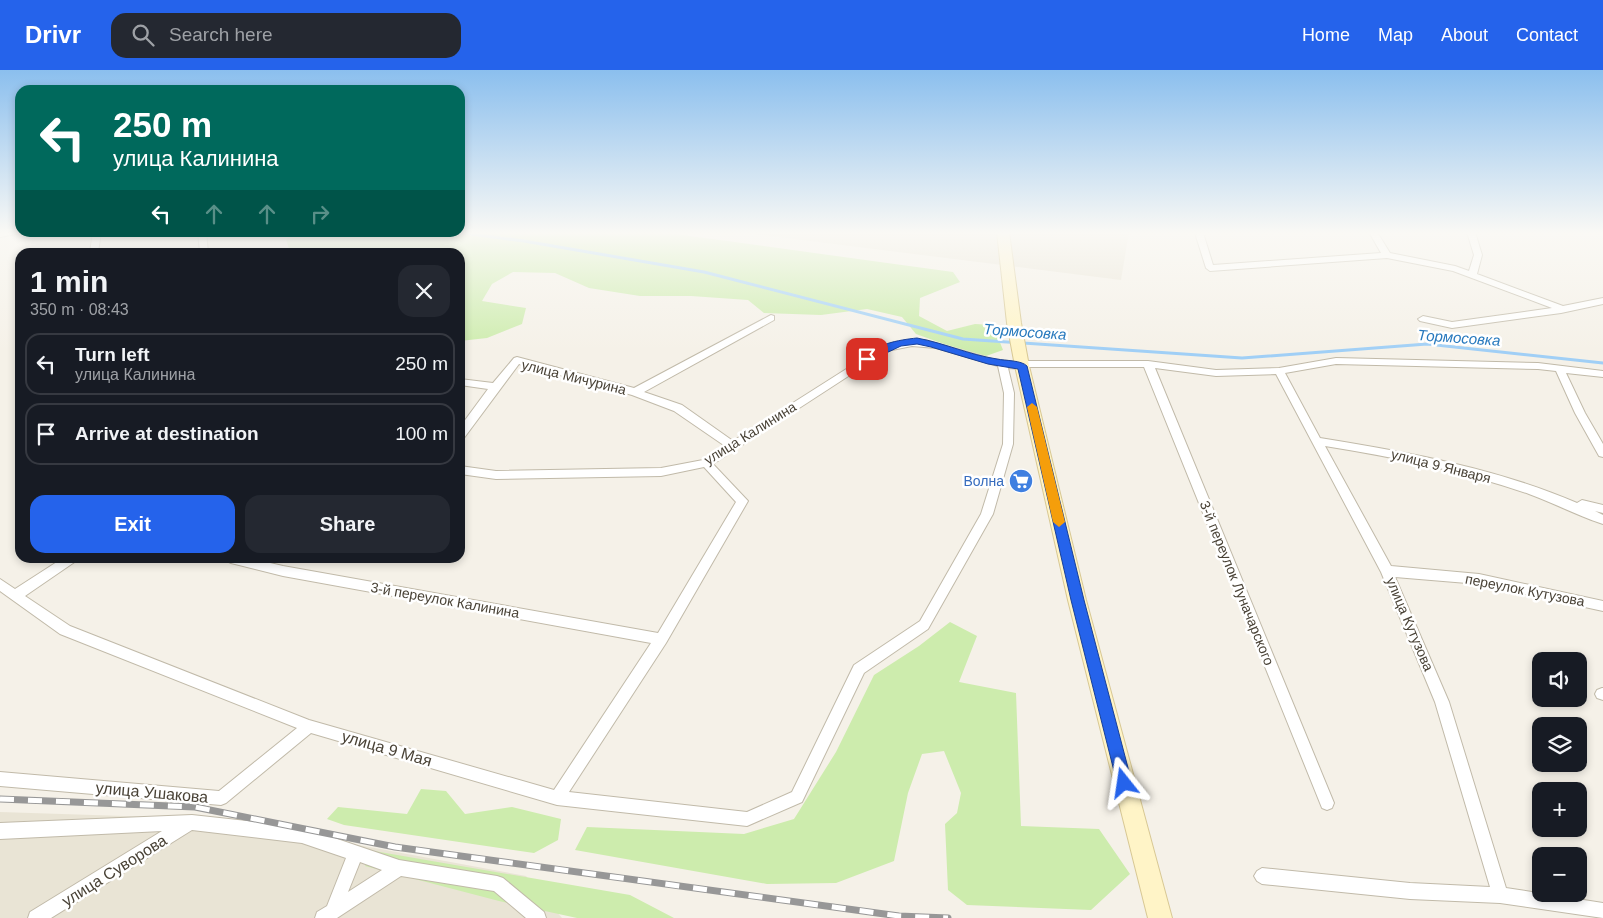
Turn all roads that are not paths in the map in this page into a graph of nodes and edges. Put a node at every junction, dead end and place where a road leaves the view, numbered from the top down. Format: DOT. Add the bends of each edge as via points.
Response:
graph roads {
  1 [pos="1008,272"];
  2 [pos="1461,272"];
  3 [pos="1473,272"];
  4 [pos="1472,276"];
  5 [pos="1603,301"];
  6 [pos="1562,309"];
  7 [pos="771,318"];
  8 [pos="1424,319"];
  9 [pos="1002,363"];
  10 [pos="1148,364"];
  11 [pos="1022,365"];
  12 [pos="1560,370"];
  13 [pos="1279,371"];
  14 [pos="1603,374"];
  15 [pos="465,383"];
  16 [pos="495,387"];
  17 [pos="635,392"];
  18 [pos="465,428"];
  19 [pos="1318,441"];
  20 [pos="733,446"];
  21 [pos="1603,453"];
  22 [pos="706,463"];
  23 [pos="465,471"];
  24 [pos="1563,500"];
  25 [pos="1603,509"];
  26 [pos="1603,520"];
  27 [pos="64,563"];
  28 [pos="251,563"];
  29 [pos="1387,571"];
  30 [pos="0,584"];
  31 [pos="15,596"];
  32 [pos="1603,606"];
  33 [pos="661,639"];
  34 [pos="310,726"];
  35 [pos="0,779"];
  36 [pos="557,798"];
  37 [pos="1327,803"];
  38 [pos="192,822"];
  39 [pos="0,831"];
  40 [pos="356,853"];
  41 [pos="399,868"];
  42 [pos="1262,876"];
  43 [pos="1500,894"];
  44 [pos="1603,912"];
  45 [pos="328,914"];
  46 [pos="1159,914"];
  47 [pos="36,918"];
  48 [pos="538,918"];
  1 -- 11 [label="main road"];
  2 -- 4 [label="street"];
  3 -- 4 [label="street"];
  4 -- 6 [label="street"];
  5 -- 6 [label="street"];
  6 -- 8 [label="street" via="1452,325"];
  7 -- 17 [label="street, улица Мичурина"];
  9 -- 11 [label="street, улица Калинина"];
  9 -- 20 [label="street, улица Калинина" via="917,341 900,343 884,348"];
  9 -- 36 [label="street, улица 9 Мая" via="1009,393 1008,444 987,514 924,625 859,669 796,798 747,819"];
  10 -- 11 [label="street, улица Калинина"];
  10 -- 13 [label="street, улица Калинина" via="1216,373"];
  10 -- 37 [label="street, 3-й переулок Луначарского"];
  11 -- 46 [label="main road" via="1077,600"];
  12 -- 13 [label="street, улица Калинина" via="1538,366 1336,360"];
  12 -- 14 [label="street, улица Калинина"];
  12 -- 21 [label="street"];
  13 -- 19 [label="street, улица Кутузова"];
  15 -- 16 [label="street"];
  16 -- 17 [label="street, улица Мичурина" via="517,360"];
  16 -- 18 [label="street"];
  17 -- 20 [label="street" via="678,408"];
  19 -- 24 [label="street, улица 9 Января" via="1449,466"];
  19 -- 29 [label="street, улица Кутузова"];
  20 -- 22 [label="street, улица Калинина"];
  22 -- 23 [label="street, улица Калинина" via="661,472 602,474 496,475"];
  22 -- 33 [label="street" via="742,501"];
  24 -- 25 [label="street, улица 9 Января"];
  24 -- 26 [label="street, улица 9 Января"];
  27 -- 31 [label="street"];
  28 -- 33 [label="street, 3-й переулок Калинина"];
  29 -- 32 [label="street, переулок Кутузова" via="1479,579"];
  29 -- 43 [label="street, улица Кутузова" via="1442,702"];
  30 -- 31 [label="street, улица 9 Мая"];
  31 -- 34 [label="street, улица 9 Мая" via="65,630"];
  33 -- 36 [label="street"];
  34 -- 35 [label="street, улица Ушакова" via="221,798"];
  34 -- 36 [label="street, улица 9 Мая"];
  38 -- 39 [label="street"];
  38 -- 40 [label="street" via="302,836"];
  38 -- 47 [label="street, улица Суворова"];
  40 -- 41 [label="street"];
  40 -- 45 [label="street"];
  41 -- 45 [label="street"];
  41 -- 48 [label="street" via="497,884"];
  42 -- 43 [label="street" via="1410,891"];
  43 -- 44 [label="street"];
}
